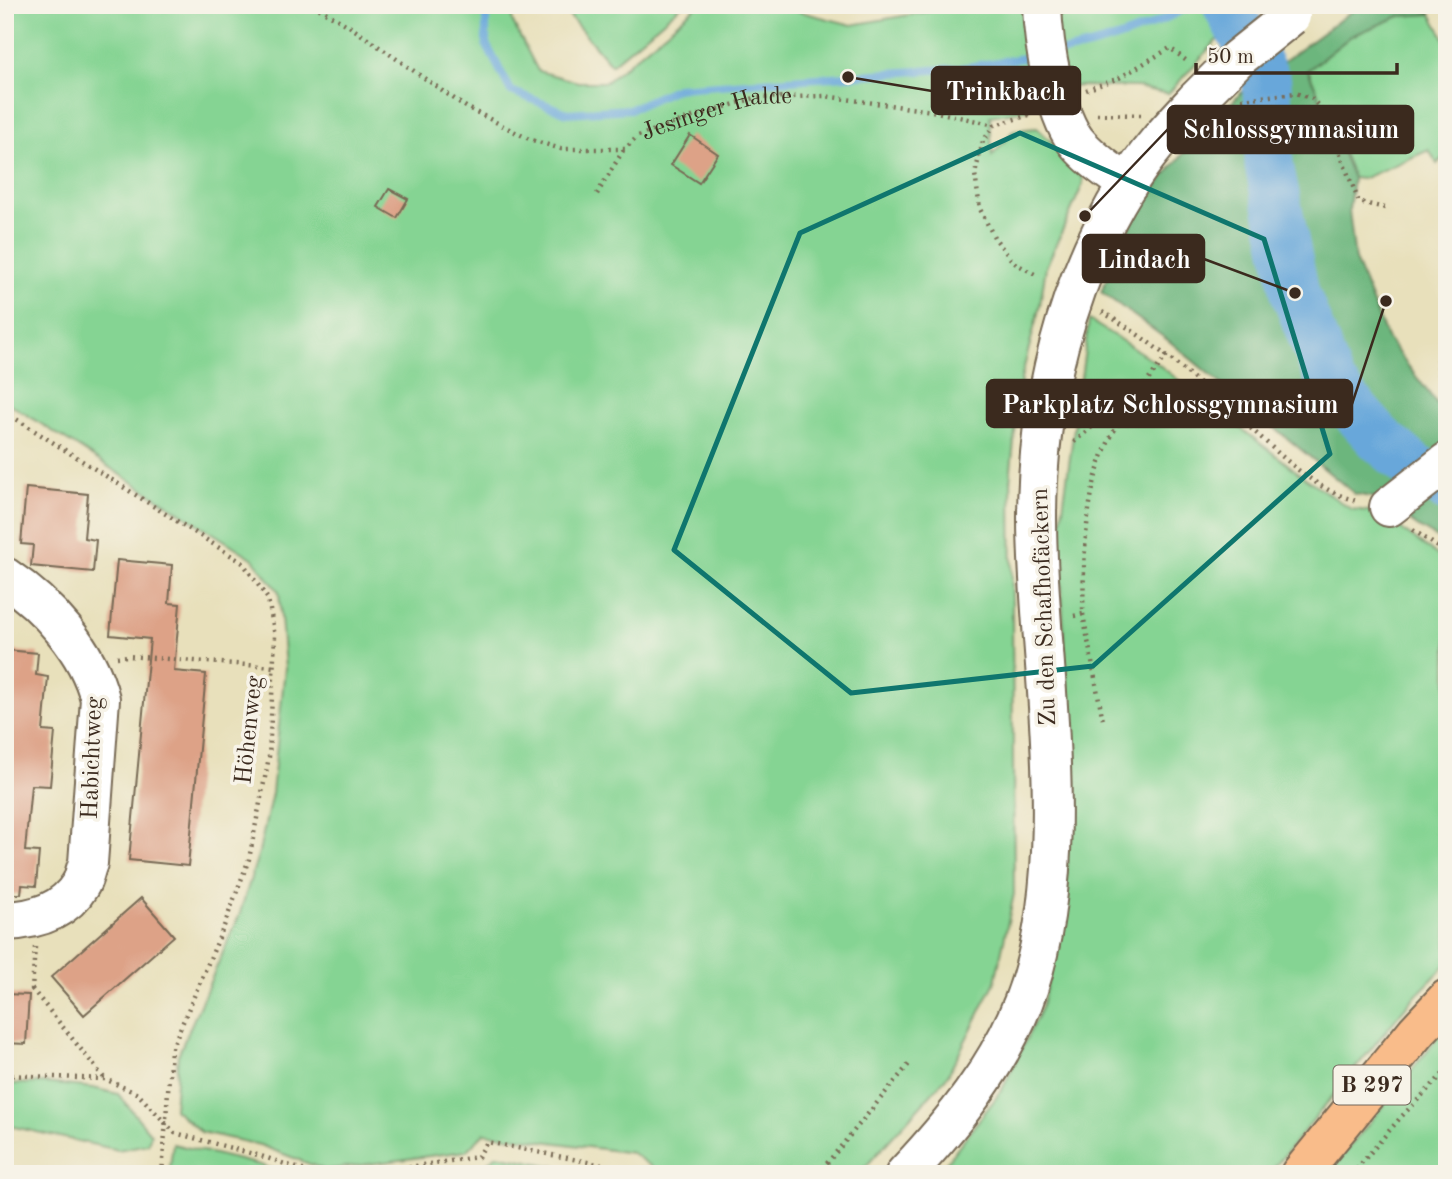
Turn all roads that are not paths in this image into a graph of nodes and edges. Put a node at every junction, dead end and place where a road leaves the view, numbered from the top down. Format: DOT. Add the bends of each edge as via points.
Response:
graph roads {
  1 [pos="1042,11"];
  2 [pos="1298,11"];
  3 [pos="1128,184"];
  4 [pos="1447,462"];
  5 [pos="1396,502"];
  6 [pos="5,577"];
  7 [pos="21,920"];
  8 [pos="1447,999"];
  9 [pos="905,1174"];
  10 [pos="1300,1174"];
  1 -- 3 [label="street" via="1057,98 1078,145"];
  2 -- 3 [label="street, Zu den Schafhofäckern, bridge" via="1237,59 1195,83"];
  3 -- 9 [label="street, Zu den Schafhofäckern" via="1080,279 1052,376 1041,445 1037,518 1052,754 1050,855 1038,956 1004,1047 970,1100"];
  4 -- 5 [label="street"];
  6 -- 7 [label="street, Habichtweg" via="62,629 95,679 100,699 88,863 80,885 64,903"];
  8 -- 10 [label="main road, B 297"];
}
